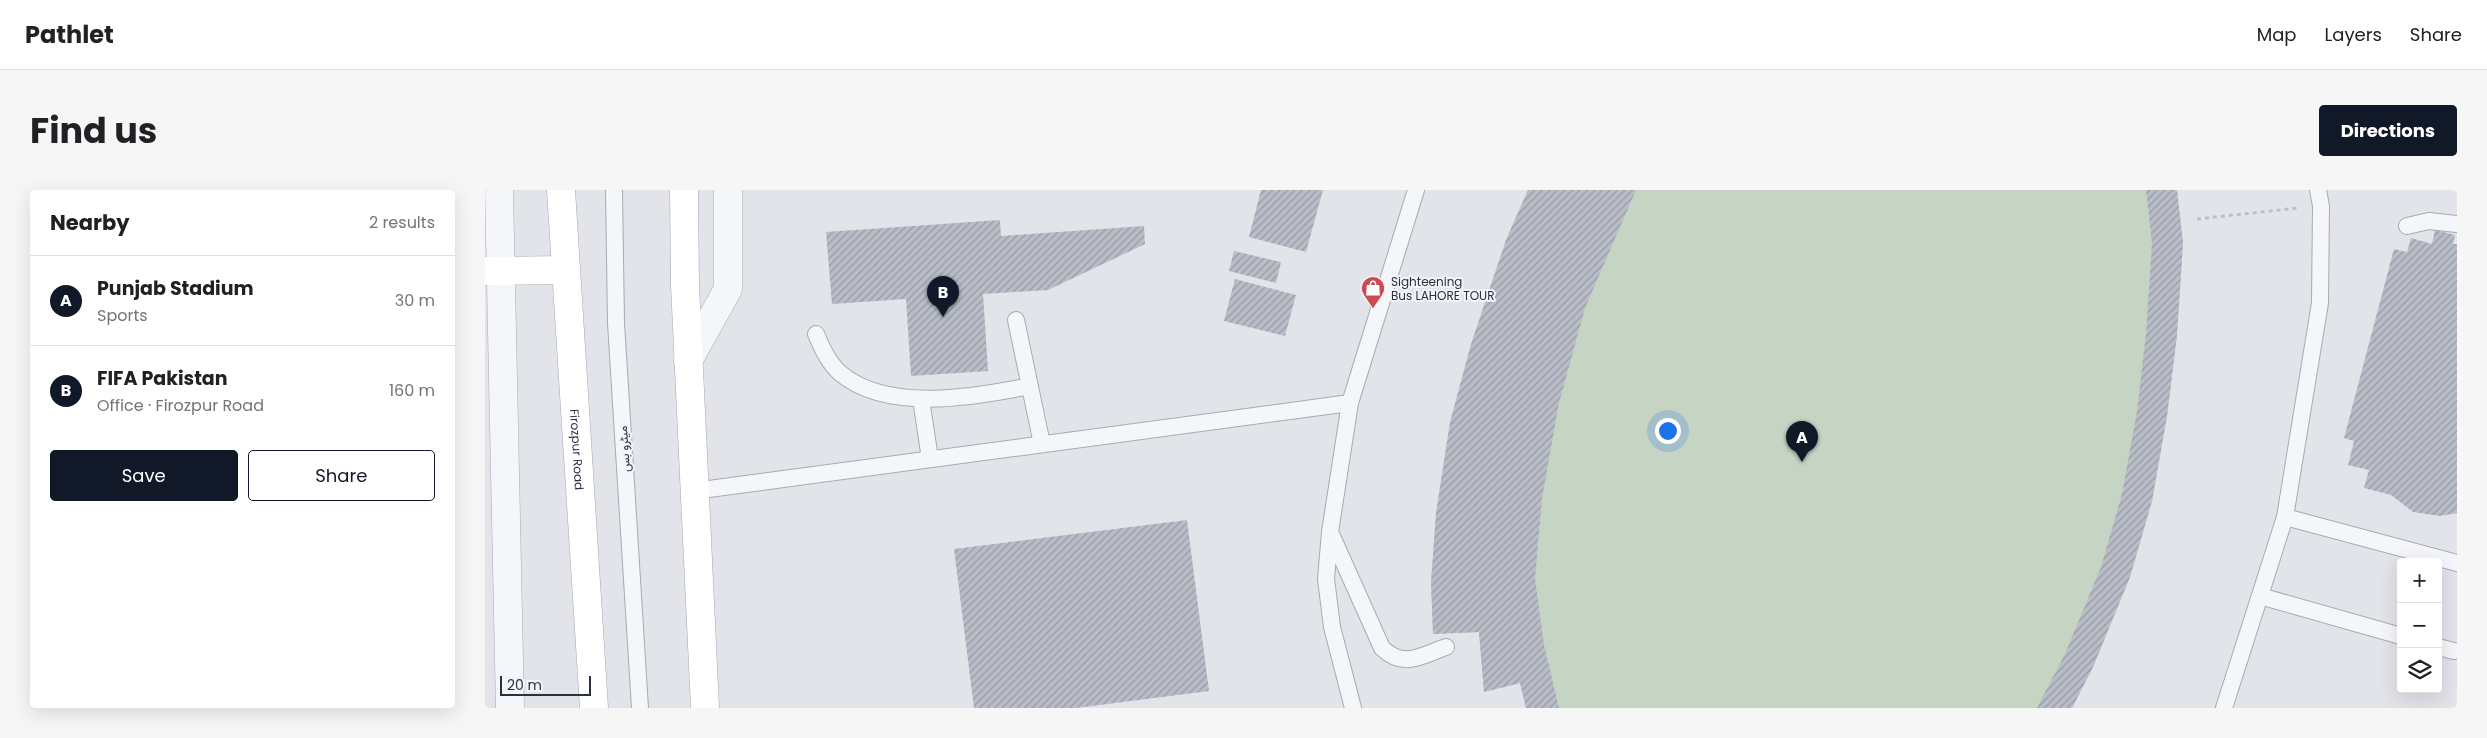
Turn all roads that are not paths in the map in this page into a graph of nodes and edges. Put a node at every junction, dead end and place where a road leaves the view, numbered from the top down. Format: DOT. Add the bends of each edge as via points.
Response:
graph roads {
  1 [pos="499,190"];
  2 [pos="561,190"];
  3 [pos="614,190"];
  4 [pos="684,190"];
  5 [pos="728,190"];
  6 [pos="1416,190"];
  7 [pos="2319,198"];
  8 [pos="2457,224"];
  9 [pos="2407,226"];
  10 [pos="565,270"];
  11 [pos="492,271"];
  12 [pos="1016,320"];
  13 [pos="816,334"];
  14 [pos="688,362"];
  15 [pos="1030,386"];
  16 [pos="921,399"];
  17 [pos="1350,403"];
  18 [pos="1042,444"];
  19 [pos="930,459"];
  20 [pos="694,491"];
  21 [pos="2285,517"];
  22 [pos="1330,532"];
  23 [pos="2457,563"];
  24 [pos="2260,596"];
  25 [pos="2397,635"];
  26 [pos="1446,647"];
  27 [pos="510,708"];
  28 [pos="594,708"];
  29 [pos="640,708"];
  30 [pos="705,708"];
  31 [pos="1353,708"];
  32 [pos="2224,708"];
  1 -- 11 [label="street"];
  2 -- 10 [label="main road, Firozpur Road"];
  3 -- 29 [label="lane, میٹرو بس" via="616,322"];
  4 -- 14 [label="main road"];
  5 -- 14 [label="street" via="729,290"];
  6 -- 17 [label="lane"];
  7 -- 21 [label="lane" via="2320,303"];
  8 -- 9 [label="lane" via="2429,221"];
  10 -- 11 [label="main road"];
  10 -- 28 [label="main road, Firozpur Road"];
  11 -- 27 [label="street"];
  12 -- 15 [label="lane"];
  13 -- 16 [label="lane" via="825,355 840,373 887,394"];
  14 -- 20 [label="main road"];
  15 -- 16 [label="lane" via="995,393"];
  15 -- 18 [label="lane"];
  16 -- 19 [label="lane"];
  17 -- 18 [label="lane"];
  17 -- 22 [label="lane"];
  18 -- 19 [label="lane"];
  19 -- 20 [label="lane"];
  20 -- 30 [label="main road"];
  21 -- 23 [label="lane"];
  21 -- 24 [label="lane"];
  22 -- 26 [label="lane" via="1381,648 1392,658 1408,661"];
  22 -- 31 [label="lane" via="1326,579 1332,627"];
  24 -- 25 [label="lane"];
  24 -- 32 [label="lane"];
}
